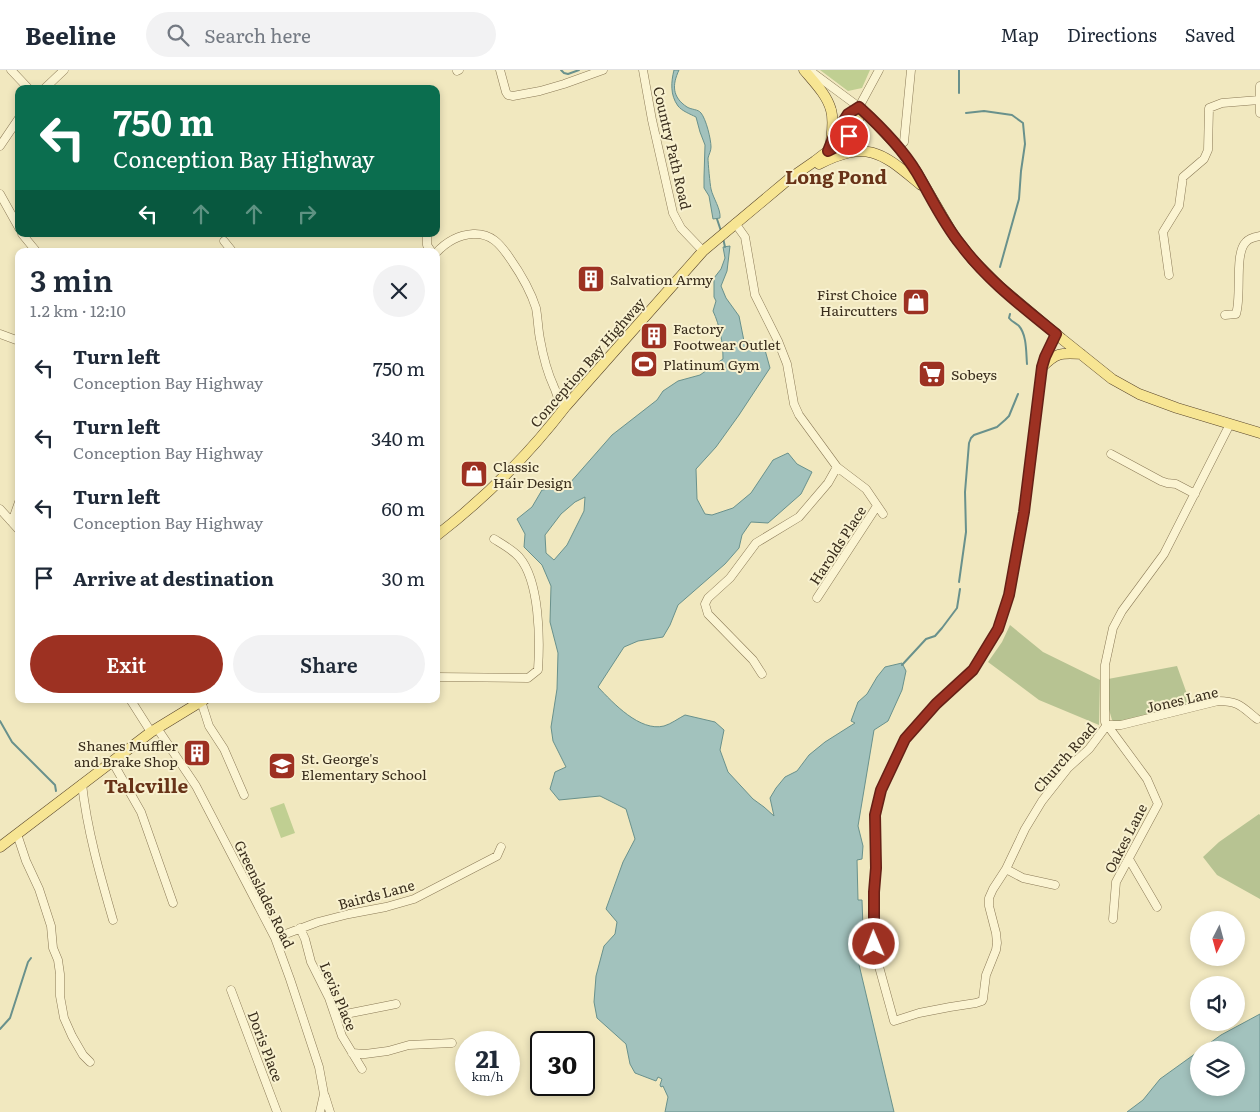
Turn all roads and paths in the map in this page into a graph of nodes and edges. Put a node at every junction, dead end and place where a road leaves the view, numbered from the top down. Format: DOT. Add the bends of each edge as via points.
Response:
graph roads {
  1 [pos="11,70"];
  2 [pos="64,70"];
  3 [pos="500,70"];
  4 [pos="603,70"];
  5 [pos="643,70"];
  6 [pos="804,70"];
  7 [pos="809,70"];
  8 [pos="879,70"];
  9 [pos="911,70"];
  10 [pos="25,85"];
  11 [pos="48,85"];
  12 [pos="1260,86"];
  13 [pos="1259,100"];
  14 [pos="859,107"];
  15 [pos="1260,113"];
  16 [pos="15,124"];
  17 [pos="0,146"];
  18 [pos="830,146"];
  19 [pos="898,148"];
  20 [pos="795,176"];
  21 [pos="926,189"];
  22 [pos="0,194"];
  23 [pos="15,221"];
  24 [pos="734,225"];
  25 [pos="1260,236"];
  26 [pos="24,237"];
  27 [pos="224,241"];
  28 [pos="34,248"];
  29 [pos="230,248"];
  30 [pos="440,249"];
  31 [pos="703,251"];
  32 [pos="1169,275"];
  33 [pos="1226,315"];
  34 [pos="0,334"];
  35 [pos="1056,334"];
  36 [pos="15,340"];
  37 [pos="1081,354"];
  38 [pos="1042,367"];
  39 [pos="566,406"];
  40 [pos="1230,424"];
  41 [pos="1260,433"];
  42 [pos="1111,454"];
  43 [pos="837,467"];
  44 [pos="1195,494"];
  45 [pos="877,506"];
  46 [pos="3,512"];
  47 [pos="15,513"];
  48 [pos="883,514"];
  49 [pos="12,522"];
  50 [pos="0,523"];
  51 [pos="15,525"];
  52 [pos="440,533"];
  53 [pos="494,539"];
  54 [pos="818,598"];
  55 [pos="762,674"];
  56 [pos="440,677"];
  57 [pos="133,703"];
  58 [pos="198,703"];
  59 [pos="204,703"];
  60 [pos="1257,718"];
  61 [pos="1107,725"];
  62 [pos="154,730"];
  63 [pos="112,761"];
  64 [pos="82,784"];
  65 [pos="244,795"];
  66 [pos="17,834"];
  67 [pos="0,846"];
  68 [pos="502,846"];
  69 [pos="1128,859"];
  70 [pos="1006,869"];
  71 [pos="1055,885"];
  72 [pos="173,903"];
  73 [pos="1158,907"];
  74 [pos="1113,918"];
  75 [pos="113,920"];
  76 [pos="300,928"];
  77 [pos="275,938"];
  78 [pos="231,990"];
  79 [pos="396,1004"];
  80 [pos="336,1016"];
  81 [pos="452,1043"];
  82 [pos="352,1053"];
  83 [pos="90,1062"];
  84 [pos="362,1069"];
  85 [pos="324,1094"];
  86 [pos="277,1112"];
  87 [pos="320,1112"];
  88 [pos="330,1112"];
  1 -- 10 [label="street"];
  2 -- 11 [label="street"];
  3 -- 4 [label="street" via="506,92 512,96 548,89"];
  5 -- 31 [label="street, Country Path Road" via="673,213 681,228"];
  6 -- 18 [label="main road" via="832,111"];
  7 -- 14 [label="street"];
  8 -- 14 [label="street"];
  9 -- 19 [label="street" via="904,142"];
  12 -- 13 [label="street"];
  13 -- 15 [label="street"];
  13 -- 32 [label="street" via="1222,103 1209,108 1208,150 1204,159 1183,177 1178,206 1163,232"];
  14 -- 18 [label="main road, Conception Bay Highway" via="848,114"];
  14 -- 19 [label="main road"];
  16 -- 17 [label="street"];
  18 -- 20 [label="main road, Conception Bay Highway"];
  19 -- 21 [label="main road"];
  20 -- 21 [label="main road" via="837,156 858,151 878,154 891,161"];
  20 -- 24 [label="main road, Conception Bay Highway"];
  21 -- 35 [label="main road" via="954,236 973,260"];
  22 -- 23 [label="street"];
  24 -- 31 [label="main road, Conception Bay Highway"];
  24 -- 43 [label="street" via="745,237 755,295 778,341 794,404"];
  25 -- 33 [label="street" via="1242,246 1238,306 1236,314"];
  26 -- 28 [label="street"];
  27 -- 29 [label="street"];
  30 -- 39 [label="street" via="458,236 475,234 490,237 502,246 531,293 547,370 560,401"];
  31 -- 39 [label="main road, Conception Bay Highway"];
  34 -- 36 [label="street"];
  35 -- 37 [label="main road"];
  35 -- 38 [label="street"];
  37 -- 38 [label="main road" via="1056,355"];
  37 -- 40 [label="main road" via="1112,379 1139,394"];
  38 -- 70 [label="street, Church Road" via="1024,512 1009,595 998,629 973,670 905,739 881,790 875,815 874,944 894,1021 982,1001 986,975 997,943 988,901"];
  39 -- 52 [label="main road, Conception Bay Highway" via="503,477"];
  40 -- 41 [label="main road"];
  40 -- 44 [label="street, Church Road"];
  42 -- 44 [label="street"];
  43 -- 45 [label="street" via="866,489"];
  43 -- 55 [label="street" via="828,483 799,517 756,543 730,578 705,604 708,614 753,660"];
  44 -- 61 [label="street, Church Road" via="1164,554 1113,628 1105,665"];
  45 -- 48 [label="street"];
  45 -- 54 [label="street, Harolds Place"];
  46 -- 49 [label="street"];
  46 -- 50 [label="street"];
  47 -- 49 [label="street"];
  49 -- 51 [label="street"];
  53 -- 56 [label="street" via="519,557 528,572 535,594 540,644 538,670 528,678"];
  57 -- 62 [label="street, Greenslades Road"];
  58 -- 62 [label="main road"];
  59 -- 65 [label="street" via="209,726 224,749"];
  60 -- 61 [label="street, Jones Lane" via="1230,701 1218,701 1121,726"];
  61 -- 69 [label="street, Oakes Lane" via="1147,779 1158,804"];
  61 -- 70 [label="street, Church Road" via="1042,800"];
  62 -- 63 [label="main road"];
  62 -- 77 [label="street, Greenslades Road" via="196,786"];
  63 -- 64 [label="main road"];
  63 -- 72 [label="street" via="141,812"];
  64 -- 66 [label="main road"];
  64 -- 75 [label="street" via="97,862"];
  66 -- 67 [label="main road"];
  66 -- 83 [label="street" via="51,926 64,1018"];
  68 -- 76 [label="street, Bairds Lane" via="497,856 414,899"];
  69 -- 73 [label="street"];
  69 -- 74 [label="street, Oakes Lane" via="1116,882"];
  70 -- 71 [label="street" via="1024,878"];
  76 -- 77 [label="street, Bairds Lane"];
  76 -- 80 [label="street, Levis Place" via="311,962"];
  77 -- 85 [label="street, Greenslades Road" via="319,1068"];
  78 -- 86 [label="street, Doris Place"];
  79 -- 80 [label="street"];
  80 -- 82 [label="street, Levis Place"];
  81 -- 82 [label="street"];
  82 -- 84 [label="street, Levis Place"];
  85 -- 87 [label="street, Greenslades Road"];
  85 -- 88 [label="street"];
}
